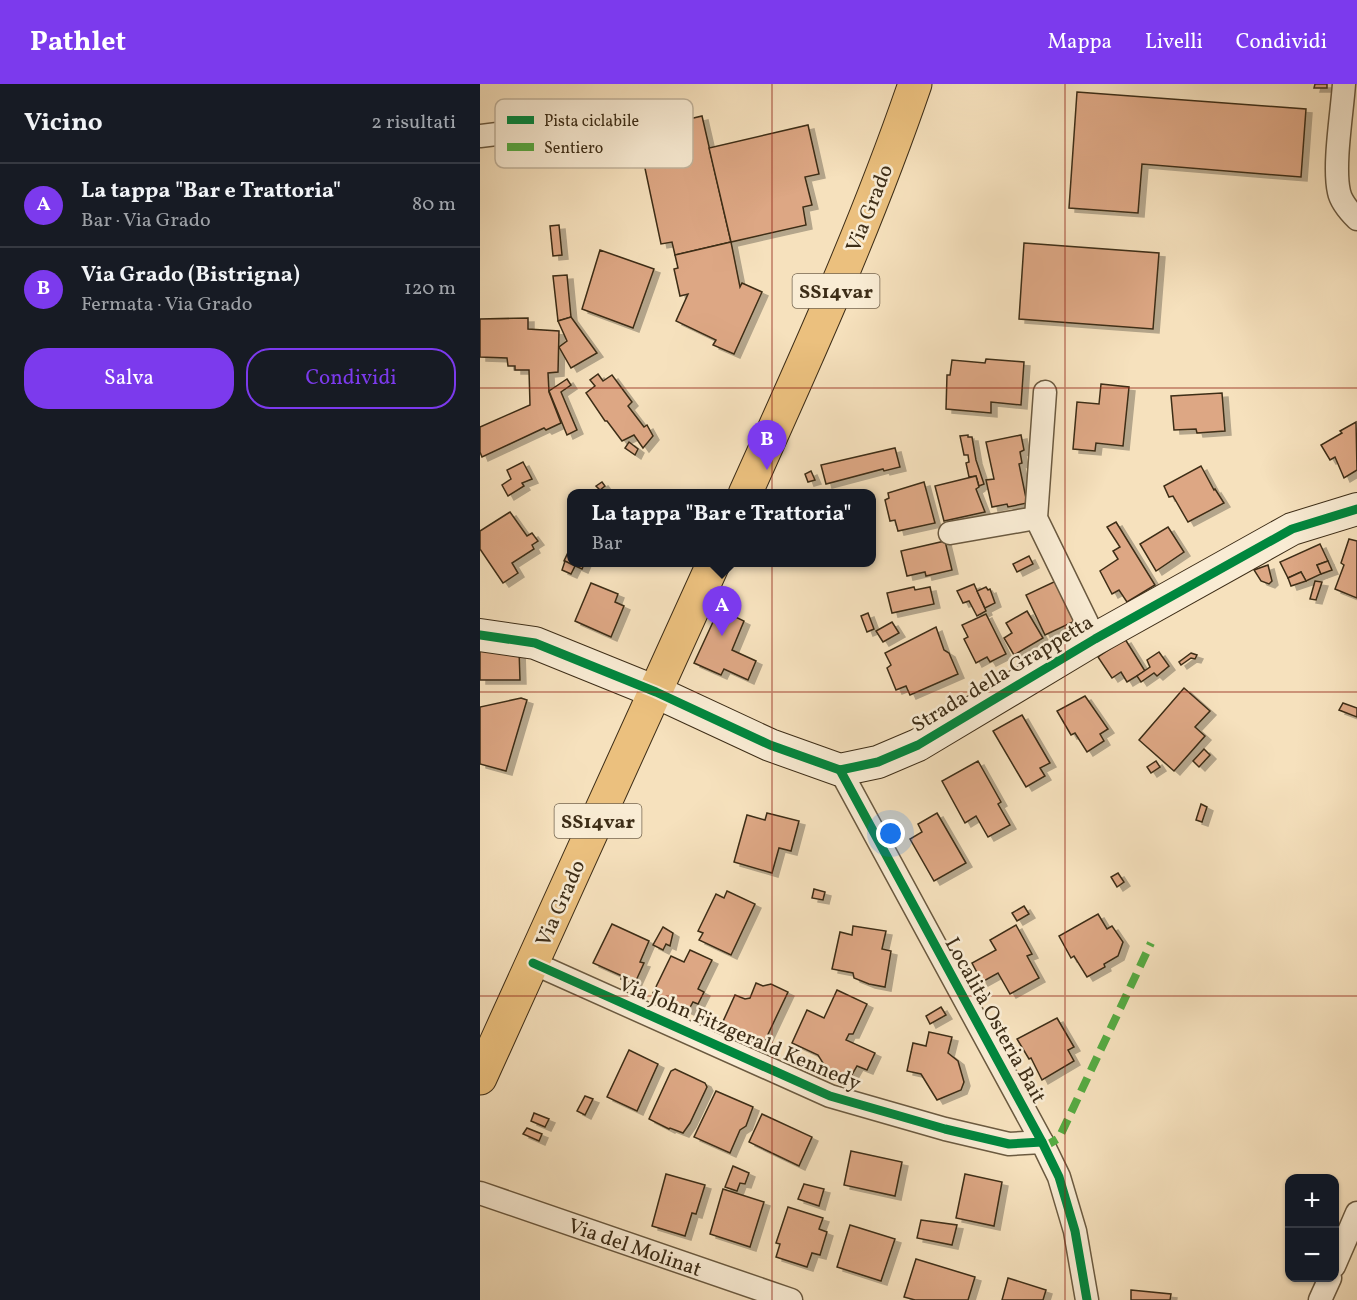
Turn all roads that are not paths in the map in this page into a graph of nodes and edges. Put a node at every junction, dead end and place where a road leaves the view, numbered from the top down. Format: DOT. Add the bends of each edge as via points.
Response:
graph roads {
  1 [pos="915,84"];
  2 [pos="1344,84"];
  3 [pos="495,134"];
  4 [pos="480,136"];
  5 [pos="1357,219"];
  6 [pos="1045,392"];
  7 [pos="748,489"];
  8 [pos="1357,509"];
  9 [pos="1036,518"];
  10 [pos="950,532"];
  11 [pos="712,567"];
  12 [pos="480,635"];
  13 [pos="1095,639"];
  14 [pos="656,692"];
  15 [pos="840,770"];
  16 [pos="533,963"];
  17 [pos="480,1078"];
  18 [pos="1042,1142"];
  19 [pos="480,1193"];
  20 [pos="1357,1213"];
  21 [pos="1339,1256"];
  22 [pos="1328,1282"];
  23 [pos="791,1300"];
  24 [pos="1087,1300"];
  25 [pos="1320,1300"];
  1 -- 7 [label="main road, Via Grado / SS14var" via="835,295"];
  2 -- 5 [label="street" via="1339,193"];
  3 -- 4 [label="street"];
  6 -- 9 [label="street"];
  8 -- 13 [label="street, Strada della Grappetta" via="1292,529"];
  9 -- 10 [label="street"];
  9 -- 13 [label="street, Strada della Grappetta"];
  11 -- 14 [label="main road, Via Grado / SS14var"];
  12 -- 14 [label="street" via="536,643"];
  13 -- 15 [label="street, Strada della Grappetta" via="918,745 878,762"];
  14 -- 15 [label="street" via="770,746"];
  14 -- 16 [label="main road, Via Grado / SS14var"];
  15 -- 18 [label="street, Località Osteria Bait"];
  16 -- 17 [label="main road, Via Grado / SS14var"];
  16 -- 18 [label="street, Via John Fitzgerald Kennedy" via="830,1096 1009,1144"];
  18 -- 24 [label="street, Località Osteria Bait" via="1059,1177 1075,1231"];
  19 -- 23 [label="street, Via del Molinat"];
  20 -- 21 [label="street"];
  22 -- 25 [label="street"];
}
